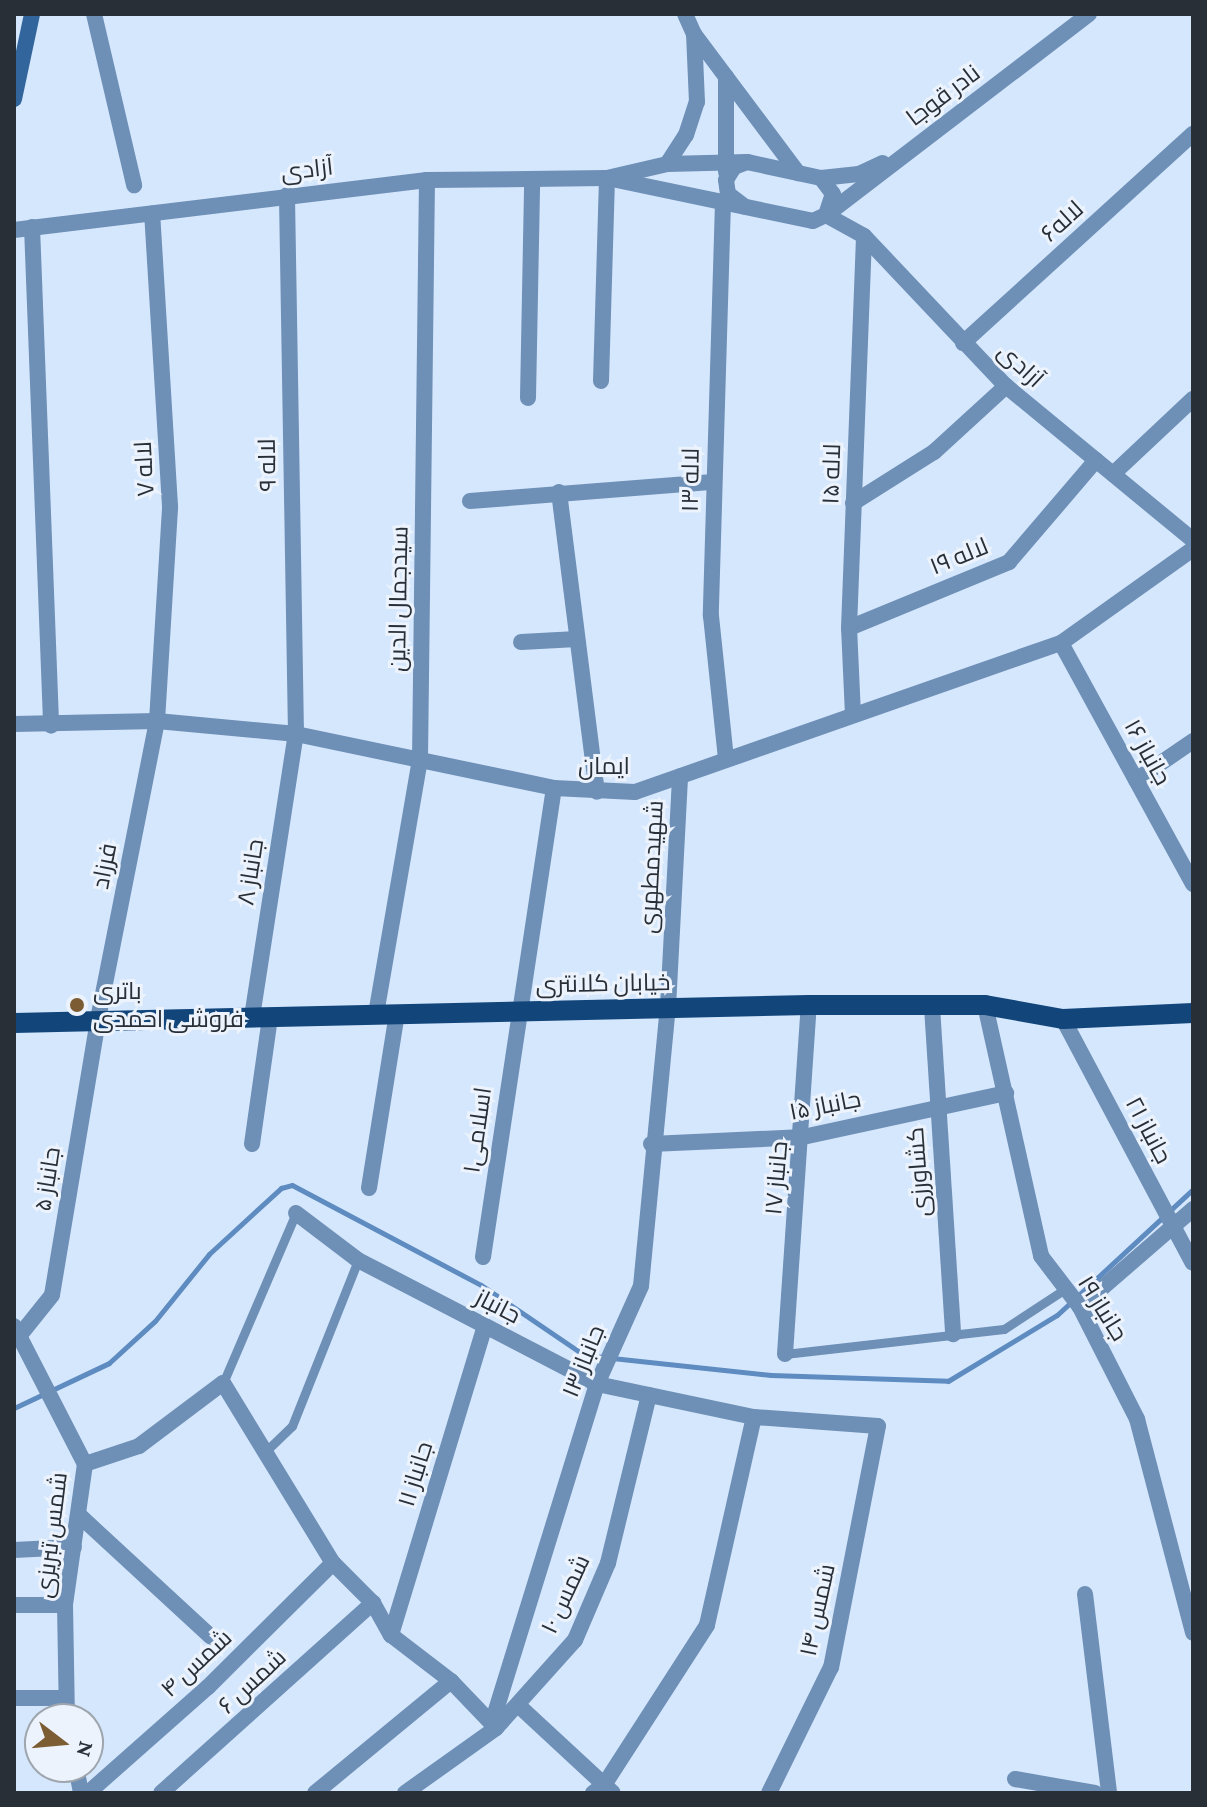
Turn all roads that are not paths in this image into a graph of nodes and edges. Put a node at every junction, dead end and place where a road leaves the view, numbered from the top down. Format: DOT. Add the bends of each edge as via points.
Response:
graph roads {
  1 [pos="32,14"];
  2 [pos="94,14"];
  3 [pos="685,14"];
  4 [pos="1089,14"];
  5 [pos="694,34"];
  6 [pos="726,77"];
  7 [pos="14,99"];
  8 [pos="1193,134"];
  9 [pos="910,151"];
  10 [pos="726,162"];
  11 [pos="747,162"];
  12 [pos="667,164"];
  13 [pos="798,173"];
  14 [pos="607,178"];
  15 [pos="821,178"];
  16 [pos="427,180"];
  17 [pos="532,180"];
  18 [pos="726,180"];
  19 [pos="134,185"];
  20 [pos="287,195"];
  21 [pos="723,202"];
  22 [pos="745,207"];
  23 [pos="152,214"];
  24 [pos="826,215"];
  25 [pos="32,227"];
  26 [pos="14,230"];
  27 [pos="864,236"];
  28 [pos="963,343"];
  29 [pos="601,381"];
  30 [pos="1006,386"];
  31 [pos="528,398"];
  32 [pos="1193,399"];
  33 [pos="1096,460"];
  34 [pos="1113,474"];
  35 [pos="713,482"];
  36 [pos="559,492"];
  37 [pos="470,501"];
  38 [pos="853,503"];
  39 [pos="1193,540"];
  40 [pos="1193,549"];
  41 [pos="849,628"];
  42 [pos="577,639"];
  43 [pos="521,642"];
  44 [pos="1061,643"];
  45 [pos="853,715"];
  46 [pos="157,721"];
  47 [pos="14,724"];
  48 [pos="51,726"];
  49 [pos="296,734"];
  50 [pos="1193,741"];
  51 [pos="726,758"];
  52 [pos="420,760"];
  53 [pos="680,776"];
  54 [pos="1136,780"];
  55 [pos="554,788"];
  56 [pos="597,792"];
  57 [pos="1193,884"];
  58 [pos="809,1005"];
  59 [pos="985,1005"];
  60 [pos="668,1007"];
  61 [pos="932,1007"];
  62 [pos="519,1011"];
  63 [pos="1193,1013"];
  64 [pos="386,1014"];
  65 [pos="261,1017"];
  66 [pos="98,1019"];
  67 [pos="1063,1019"];
  68 [pos="14,1023"];
  69 [pos="1006,1093"];
  70 [pos="937,1106"];
  71 [pos="803,1137"];
  72 [pos="252,1144"];
  73 [pos="651,1144"];
  74 [pos="369,1188"];
  75 [pos="1193,1209"];
  76 [pos="296,1213"];
  77 [pos="1171,1223"];
  78 [pos="483,1257"];
  79 [pos="358,1260"];
  80 [pos="1193,1263"];
  81 [pos="1065,1289"];
  82 [pos="1080,1307"];
  83 [pos="485,1326"];
  84 [pos="17,1330"];
  85 [pos="953,1334"];
  86 [pos="785,1354"];
  87 [pos="223,1383"];
  88 [pos="597,1384"];
  89 [pos="649,1395"];
  90 [pos="754,1417"];
  91 [pos="878,1426"];
  92 [pos="266,1451"];
  93 [pos="85,1464"];
  94 [pos="80,1516"];
  95 [pos="74,1547"];
  96 [pos="14,1550"];
  97 [pos="333,1563"];
  98 [pos="1085,1594"];
  99 [pos="373,1603"];
  100 [pos="14,1605"];
  101 [pos="65,1605"];
  102 [pos="1193,1633"];
  103 [pos="391,1635"];
  104 [pos="211,1637"];
  105 [pos="451,1681"];
  106 [pos="14,1698"];
  107 [pos="63,1698"];
  108 [pos="64,1703"];
  109 [pos="518,1705"];
  110 [pos="494,1726"];
  111 [pos="1015,1779"];
  112 [pos="603,1790"];
  113 [pos="88,1793"];
  114 [pos="161,1793"];
  115 [pos="315,1793"];
  116 [pos="405,1793"];
  117 [pos="769,1793"];
  118 [pos="1095,1793"];
  119 [pos="1109,1793"];
  1 -- 7 [label="main road"];
  2 -- 19 [label="street"];
  3 -- 5 [label="street"];
  4 -- 9 [label="street, نادر قوجا"];
  5 -- 6 [label="street"];
  5 -- 12 [label="street" via="697,102 686,135"];
  6 -- 10 [label="street"];
  6 -- 13 [label="street"];
  8 -- 28 [label="street, لاله۶"];
  9 -- 15 [label="street, آزادی" via="859,174"];
  9 -- 24 [label="street, نادر قوجا"];
  10 -- 11 [label="street, آزادی"];
  10 -- 12 [label="street, آزادی"];
  10 -- 18 [label="street"];
  11 -- 13 [label="street, آزادی"];
  11 -- 18 [label="street" via="734,167"];
  12 -- 14 [label="street, آزادی"];
  13 -- 15 [label="street, آزادی"];
  14 -- 17 [label="street, آزادی"];
  14 -- 21 [label="street, آزادی"];
  14 -- 29 [label="street"];
  15 -- 24 [label="street" via="833,194"];
  16 -- 17 [label="street, آزادی"];
  16 -- 20 [label="street, آزادی"];
  16 -- 52 [label="street, سیدجمال الدین"];
  17 -- 31 [label="street"];
  18 -- 22 [label="street" via="728,194"];
  20 -- 23 [label="street, آزادی"];
  20 -- 49 [label="street, لاله ۹"];
  21 -- 22 [label="street, آزادی"];
  21 -- 35 [label="street, لاله ۱۳"];
  22 -- 24 [label="street, آزادی" via="813,221"];
  23 -- 25 [label="street, آزادی"];
  23 -- 46 [label="street, لاله ۷" via="170,506"];
  24 -- 27 [label="street, آزادی"];
  25 -- 26 [label="street, آزادی"];
  25 -- 48 [label="street"];
  27 -- 28 [label="street, آزادی"];
  27 -- 38 [label="street, لاله ۱۵"];
  28 -- 30 [label="street, آزادی"];
  30 -- 33 [label="street, آزادی"];
  30 -- 38 [label="street" via="934,452"];
  32 -- 34 [label="street"];
  33 -- 34 [label="street, آزادی"];
  33 -- 41 [label="street, لاله ۱۹" via="1009,562"];
  34 -- 39 [label="street, آزادی"];
  35 -- 36 [label="street"];
  35 -- 51 [label="street, لاله ۱۳" via="711,616"];
  36 -- 37 [label="street"];
  36 -- 42 [label="street"];
  38 -- 41 [label="street, لاله ۱۵"];
  40 -- 44 [label="street, ایمان"];
  41 -- 45 [label="street, لاله ۱۵"];
  42 -- 43 [label="street"];
  42 -- 56 [label="street"];
  44 -- 45 [label="street, ایمان"];
  44 -- 54 [label="street, جانباز ۱۶"];
  45 -- 51 [label="street, ایمان"];
  46 -- 48 [label="street, ایمان"];
  46 -- 49 [label="street, ایمان"];
  46 -- 66 [label="street, فرزاد"];
  47 -- 48 [label="street, ایمان"];
  49 -- 52 [label="street, ایمان"];
  49 -- 65 [label="street, جانباز ۸"];
  50 -- 54 [label="street"];
  51 -- 53 [label="street, ایمان"];
  52 -- 55 [label="street, ایمان"];
  52 -- 64 [label="street, سیدجمال الدین"];
  53 -- 56 [label="street, ایمان" via="635,792"];
  53 -- 60 [label="street, شهیدمطهری"];
  54 -- 57 [label="street, جانباز ۱۶"];
  55 -- 56 [label="street, ایمان"];
  55 -- 62 [label="street, اسلامی۱"];
  58 -- 60 [label="main road, خیابان کلانتری"];
  58 -- 61 [label="main road, خیابان کلانتری"];
  58 -- 71 [label="street, جانباز ۱۷"];
  59 -- 61 [label="main road, خیابان کلانتری"];
  59 -- 67 [label="main road, خیابان کلانتری"];
  59 -- 69 [label="street, جانباز ۱۹"];
  60 -- 62 [label="main road, خیابان کلانتری"];
  60 -- 73 [label="street, جانباز ۱۳"];
  61 -- 70 [label="street, کشاورزی"];
  62 -- 64 [label="main road, خیابان کلانتری"];
  62 -- 78 [label="street, اسلامی۱"];
  63 -- 67 [label="main road, خیابان کلانتری"];
  64 -- 65 [label="main road, خیابان کلانتری"];
  64 -- 74 [label="street, سیدجمال الدین"];
  65 -- 66 [label="main road, خیابان کلانتری"];
  65 -- 72 [label="street, جانباز ۸"];
  66 -- 68 [label="main road, خیابان کلانتری"];
  66 -- 84 [label="street, جانباز ۵" via="52,1295"];
  67 -- 77 [label="street, جانباز ۲۱"];
  69 -- 70 [label="street, جانباز ۱۵"];
  69 -- 81 [label="street, جانباز ۱۹" via="1041,1256"];
  70 -- 71 [label="street, جانباز ۱۵"];
  70 -- 85 [label="street, کشاورزی"];
  71 -- 73 [label="street, جانباز ۱۵"];
  71 -- 86 [label="street, جانباز ۱۷"];
  73 -- 88 [label="street, جانباز ۱۳" via="641,1286"];
  75 -- 77 [label="street"];
  76 -- 79 [label="street, جانباز"];
  76 -- 87 [label="lane, جانباز"];
  77 -- 80 [label="street, جانباز ۲۱"];
  77 -- 82 [label="street"];
  79 -- 83 [label="street, جانباز"];
  79 -- 92 [label="lane" via="292,1426"];
  81 -- 82 [label="street, جانباز ۱۹"];
  81 -- 85 [label="lane" via="1004,1329"];
  82 -- 102 [label="street, جانباز ۱۹" via="1137,1419"];
  83 -- 88 [label="street, جانباز"];
  83 -- 103 [label="street, جانباز ۱۱"];
  84 -- 93 [label="street, شمس تبریزی"];
  85 -- 86 [label="lane"];
  87 -- 92 [label="street"];
  87 -- 93 [label="street" via="139,1446"];
  88 -- 89 [label="street, جانباز"];
  88 -- 110 [label="street, جانباز ۱۳"];
  89 -- 90 [label="street, جانباز"];
  89 -- 109 [label="street, شمس ۱۰" via="608,1563 575,1640"];
  90 -- 91 [label="street, جانباز"];
  90 -- 112 [label="street" via="707,1625"];
  91 -- 117 [label="street, شمس ۱۴" via="831,1667"];
  92 -- 97 [label="street"];
  93 -- 94 [label="street, شمس تبریزی"];
  94 -- 95 [label="street, شمس تبریزی"];
  94 -- 104 [label="street"];
  95 -- 96 [label="street"];
  95 -- 101 [label="street, شمس تبریزی"];
  97 -- 99 [label="street"];
  97 -- 113 [label="street, شمس ۴" via="208,1687"];
  98 -- 119 [label="street"];
  99 -- 103 [label="street"];
  99 -- 114 [label="street, شمس ۶"];
  100 -- 101 [label="street"];
  101 -- 107 [label="street, شمس تبریزی"];
  103 -- 105 [label="street"];
  105 -- 110 [label="street"];
  105 -- 115 [label="street"];
  106 -- 107 [label="street"];
  107 -- 108 [label="street, شمس تبریزی"];
  109 -- 110 [label="street, شمس ۱۰"];
  109 -- 112 [label="street"];
  110 -- 116 [label="street, شمس ۱۰"];
  111 -- 118 [label="street"];
}
